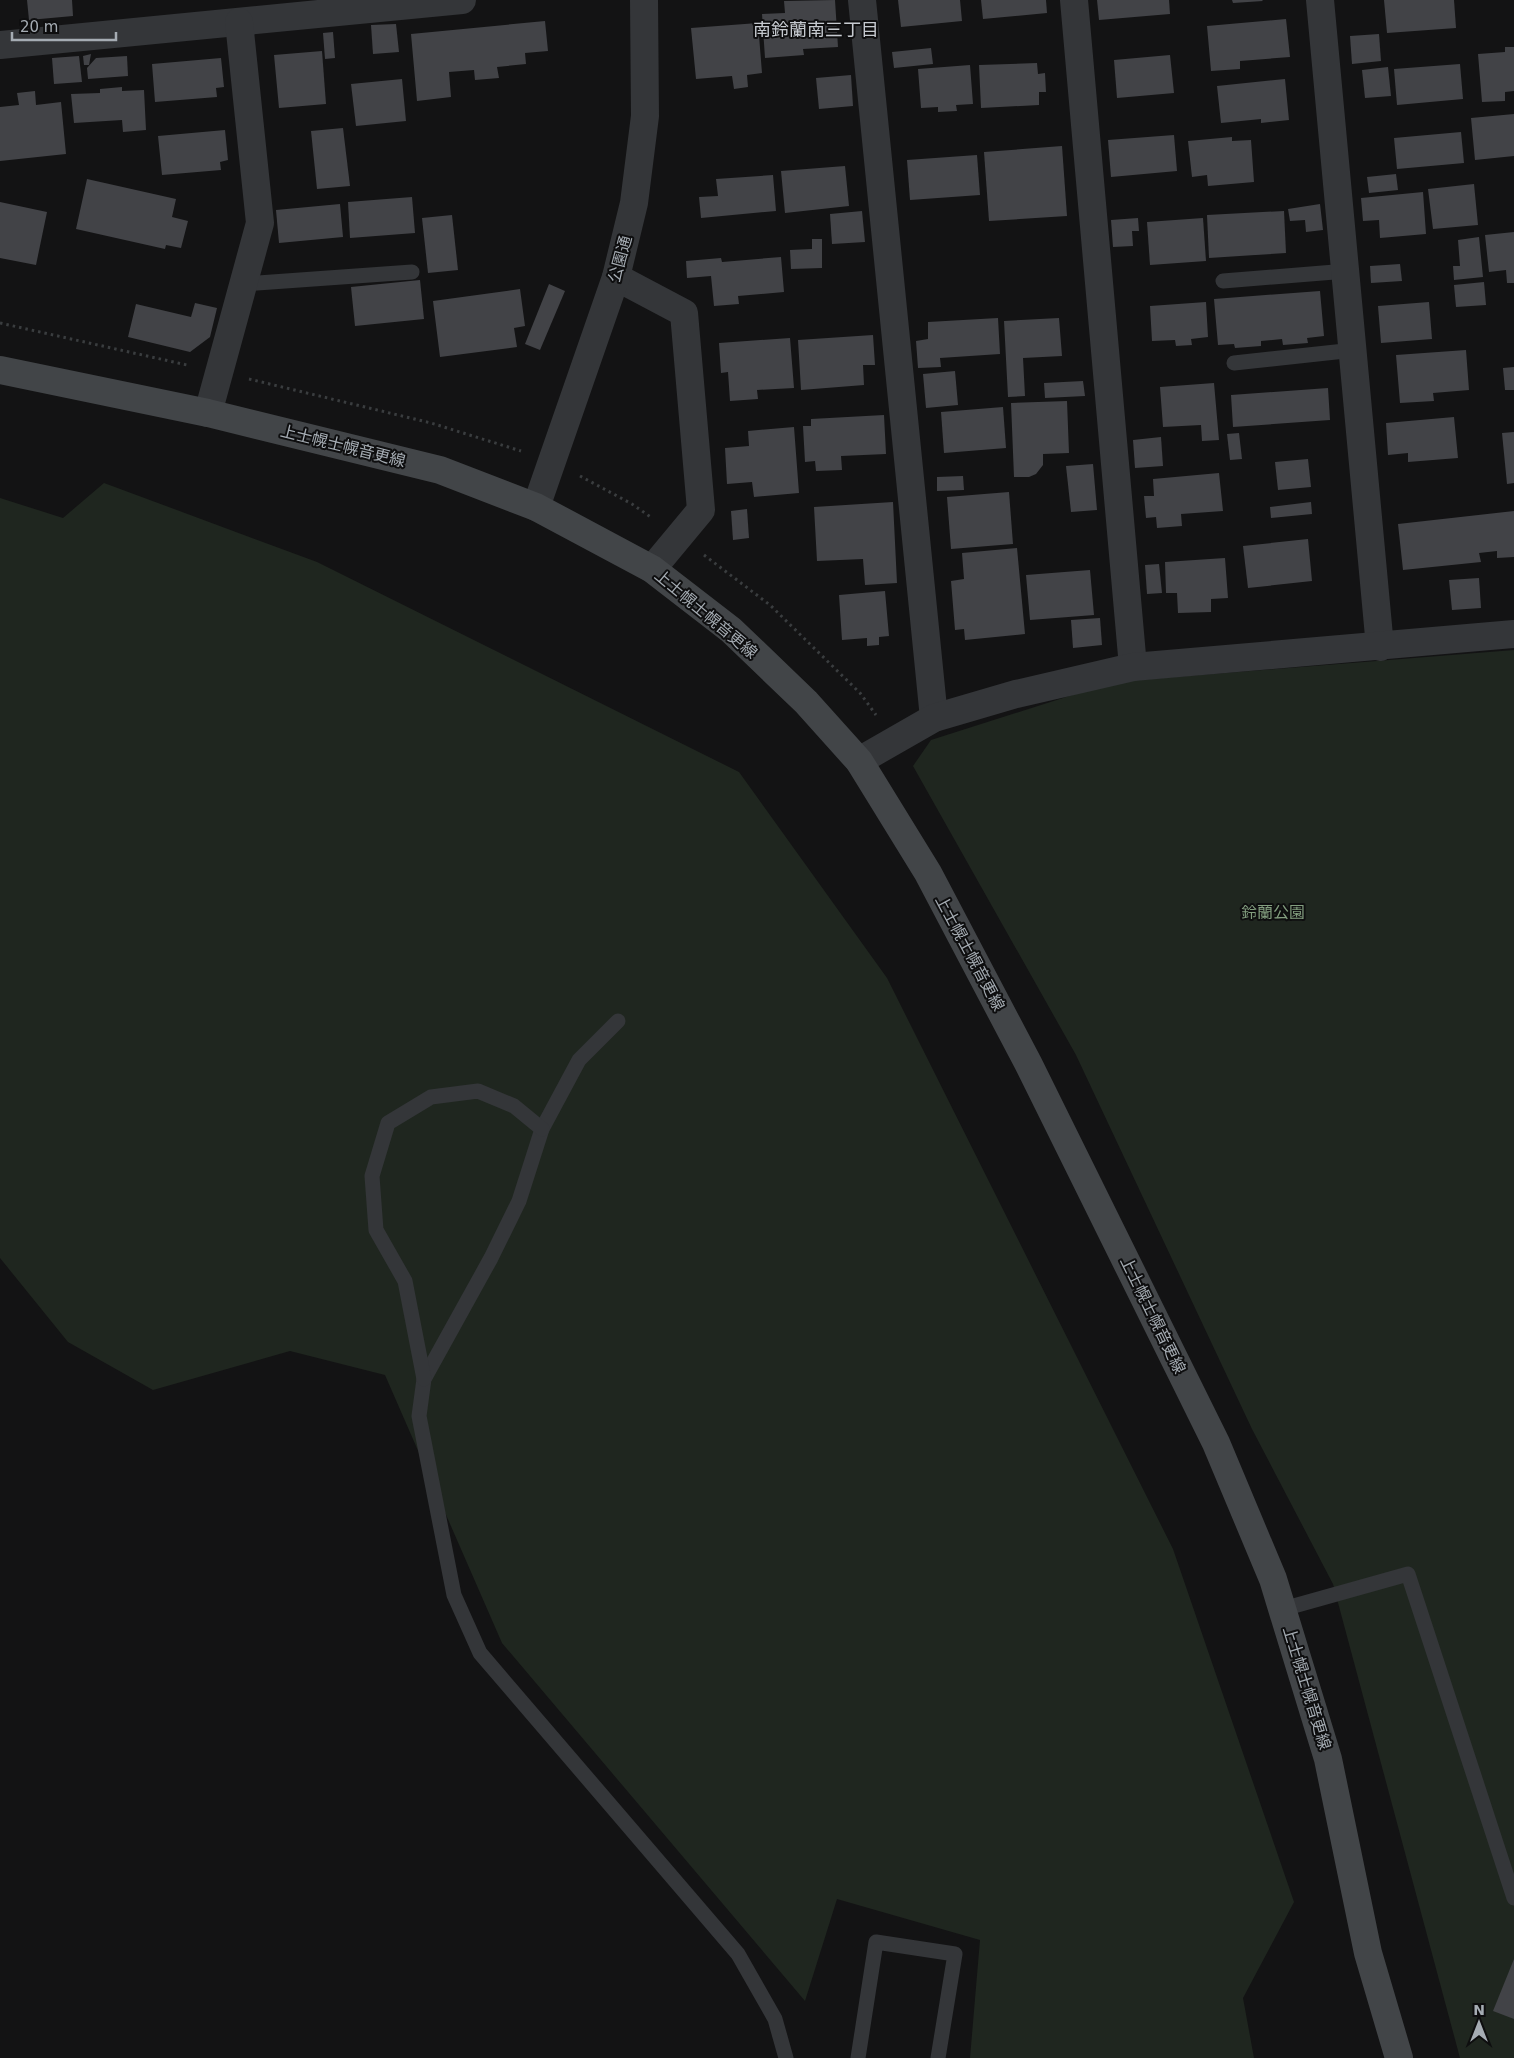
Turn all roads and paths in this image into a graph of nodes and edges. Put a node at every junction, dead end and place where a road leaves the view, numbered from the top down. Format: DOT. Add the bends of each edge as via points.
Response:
graph roads {
  1 [pos="462,0"];
  2 [pos="644,0"];
  3 [pos="862,0"];
  4 [pos="1074,0"];
  5 [pos="1320,0"];
  6 [pos="425,2"];
  7 [pos="239,22"];
  8 [pos="0,45"];
  9 [pos="1347,271"];
  10 [pos="412,272"];
  11 [pos="616,277"];
  12 [pos="1223,282"];
  13 [pos="243,284"];
  14 [pos="1354,350"];
  15 [pos="1234,363"];
  16 [pos="0,370"];
  17 [pos="208,413"];
  18 [pos="536,507"];
  19 [pos="652,569"];
  20 [pos="1514,634"];
  21 [pos="1380,647"];
  22 [pos="1133,667"];
  23 [pos="934,718"];
  24 [pos="859,761"];
  25 [pos="618,1021"];
  26 [pos="542,1129"];
  27 [pos="424,1379"];
  28 [pos="1283,1608"];
  29 [pos="1514,1898"];
  30 [pos="786,2058"];
  31 [pos="858,2058"];
  32 [pos="938,2058"];
  33 [pos="1399,2058"];
  1 -- 6 [label="street"];
  2 -- 11 [label="street, 公園通" via="645,116 634,203"];
  3 -- 23 [label="street"];
  4 -- 22 [label="street"];
  5 -- 9 [label="street"];
  6 -- 7 [label="street"];
  7 -- 8 [label="street"];
  7 -- 13 [label="street" via="260,223"];
  9 -- 12 [label="lane"];
  9 -- 14 [label="street"];
  10 -- 13 [label="lane"];
  11 -- 18 [label="street, 公園通"];
  11 -- 19 [label="street" via="684,313 701,510"];
  13 -- 17 [label="street"];
  14 -- 15 [label="lane"];
  14 -- 21 [label="street"];
  16 -- 17 [label="main road, 上士幌士幌音更線"];
  17 -- 18 [label="main road, 上士幌士幌音更線" via="440,470"];
  18 -- 19 [label="main road, 上士幌士幌音更線"];
  19 -- 24 [label="main road, 上士幌士幌音更線" via="731,630 806,702"];
  20 -- 21 [label="street"];
  21 -- 22 [label="street"];
  22 -- 23 [label="street" via="1016,694"];
  23 -- 24 [label="street"];
  24 -- 28 [label="main road, 上士幌士幌音更線" via="928,873 1028,1064 1216,1444"];
  25 -- 26 [label="lane" via="579,1060"];
  26 -- 27 [label="lane" via="519,1201"];
  26 -- 27 [label="lane" via="514,1106 478,1091 431,1097 388,1122 372,1176 376,1230 405,1281"];
  27 -- 30 [label="lane" via="420,1416 454,1595 480,1652 738,1954 775,2019"];
  28 -- 29 [label="lane" via="1408,1574"];
  28 -- 33 [label="main road, 上士幌士幌音更線" via="1328,1759 1368,1953"];
  31 -- 32 [label="lane" via="876,1942 955,1954"];
}
